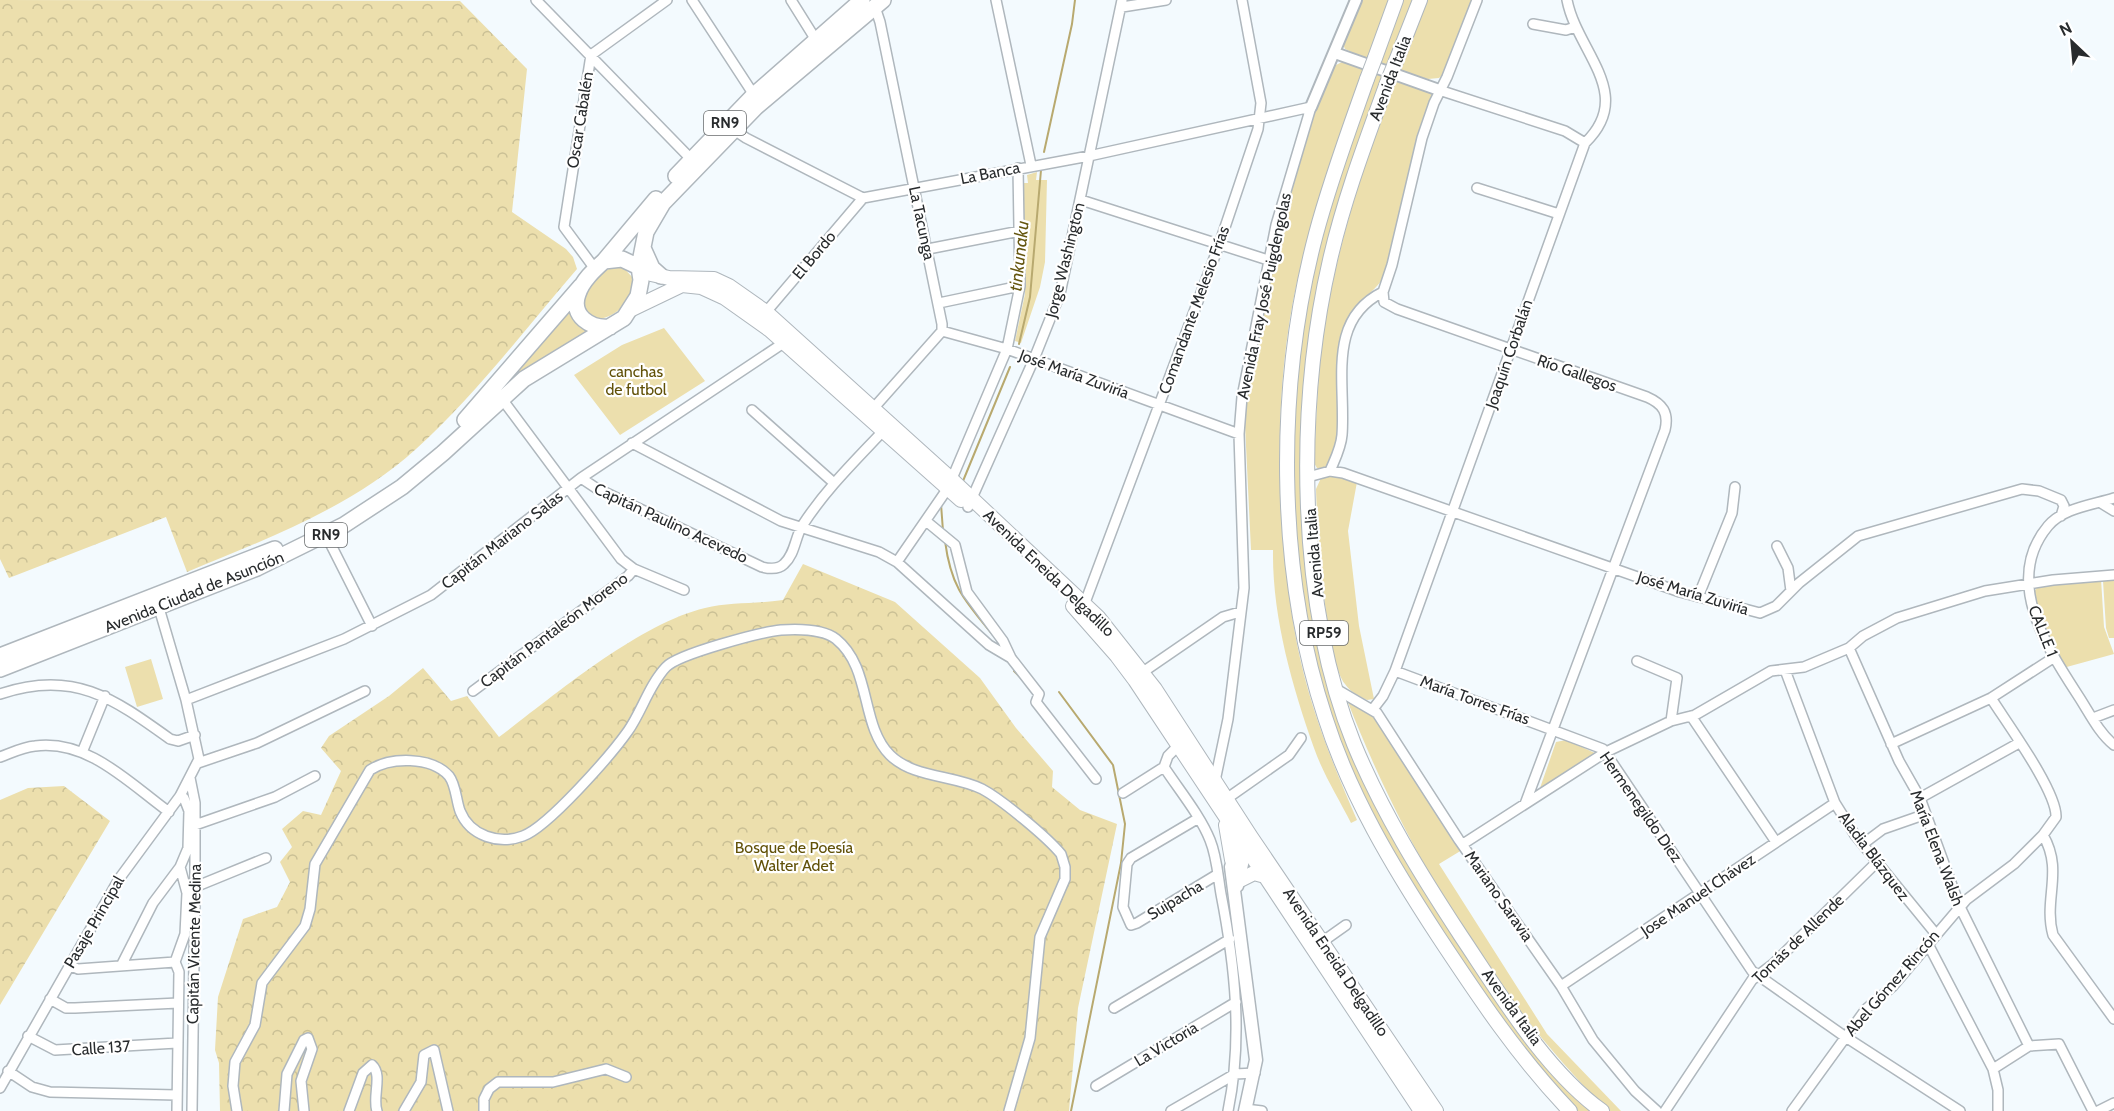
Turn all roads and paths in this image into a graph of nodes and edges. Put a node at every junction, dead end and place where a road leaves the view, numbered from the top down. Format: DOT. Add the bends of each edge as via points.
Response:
graph roads {
  1 [pos="536,0"];
  2 [pos="667,0"];
  3 [pos="692,0"];
  4 [pos="791,0"];
  5 [pos="996,0"];
  6 [pos="1166,0"];
  7 [pos="1242,0"];
  8 [pos="1356,0"];
  9 [pos="1396,0"];
  10 [pos="1420,0"];
  11 [pos="1477,0"];
  12 [pos="1567,0"];
  13 [pos="873,2"];
  14 [pos="1122,4"];
  15 [pos="1533,24"];
  16 [pos="1575,27"];
  17 [pos="816,40"];
  18 [pos="1335,53"];
  19 [pos="591,55"];
  20 [pos="1439,90"];
  21 [pos="754,95"];
  22 [pos="1311,107"];
  23 [pos="1260,119"];
  24 [pos="734,130"];
  25 [pos="1585,143"];
  26 [pos="1089,156"];
  27 [pos="691,159"];
  28 [pos="1031,165"];
  29 [pos="1018,168"];
  30 [pos="914,188"];
  31 [pos="1478,188"];
  32 [pos="863,198"];
  33 [pos="1081,200"];
  34 [pos="1559,214"];
  35 [pos="1020,231"];
  36 [pos="1219,245"];
  37 [pos="643,248"];
  38 [pos="928,249"];
  39 [pos="1268,260"];
  40 [pos="599,265"];
  41 [pos="640,269"];
  42 [pos="661,276"];
  43 [pos="581,286"];
  44 [pos="1020,286"];
  45 [pos="1383,292"];
  46 [pos="939,303"];
  47 [pos="632,309"];
  48 [pos="766,312"];
  49 [pos="610,327"];
  50 [pos="942,330"];
  51 [pos="789,339"];
  52 [pos="1006,349"];
  53 [pos="1511,350"];
  54 [pos="1034,359"];
  55 [pos="502,399"];
  56 [pos="1158,405"];
  57 [pos="752,410"];
  58 [pos="870,411"];
  59 [pos="884,430"];
  60 [pos="1239,434"];
  61 [pos="632,443"];
  62 [pos="1330,471"];
  63 [pos="1308,477"];
  64 [pos="580,478"];
  65 [pos="834,483"];
  66 [pos="950,483"];
  67 [pos="568,487"];
  68 [pos="1735,487"];
  69 [pos="2114,498"];
  70 [pos="2061,500"];
  71 [pos="2101,502"];
  72 [pos="971,503"];
  73 [pos="2088,506"];
  74 [pos="1454,510"];
  75 [pos="2114,511"];
  76 [pos="2061,516"];
  77 [pos="926,521"];
  78 [pos="801,527"];
  79 [pos="326,535"];
  80 [pos="1777,546"];
  81 [pos="897,562"];
  82 [pos="634,569"];
  83 [pos="1613,569"];
  84 [pos="2114,575"];
  85 [pos="2029,583"];
  86 [pos="684,590"];
  87 [pos="1791,591"];
  88 [pos="1698,597"];
  89 [pos="159,608"];
  90 [pos="1083,609"];
  91 [pos="1240,612"];
  92 [pos="372,626"];
  93 [pos="1849,648"];
  94 [pos="0,656"];
  95 [pos="1011,658"];
  96 [pos="2053,658"];
  97 [pos="1637,661"];
  98 [pos="0,669"];
  99 [pos="1785,670"];
  100 [pos="1395,671"];
  101 [pos="1143,672"];
  102 [pos="1336,689"];
  103 [pos="473,691"];
  104 [pos="365,692"];
  105 [pos="0,694"];
  106 [pos="105,696"];
  107 [pos="1991,698"];
  108 [pos="186,700"];
  109 [pos="1373,709"];
  110 [pos="2114,710"];
  111 [pos="1691,716"];
  112 [pos="2093,718"];
  113 [pos="1671,721"];
  114 [pos="1555,729"];
  115 [pos="195,735"];
  116 [pos="1301,738"];
  117 [pos="2019,743"];
  118 [pos="1892,744"];
  119 [pos="2114,745"];
  120 [pos="1178,746"];
  121 [pos="83,750"];
  122 [pos="1606,752"];
  123 [pos="0,758"];
  124 [pos="198,763"];
  125 [pos="1164,767"];
  126 [pos="315,776"];
  127 [pos="190,778"];
  128 [pos="1096,779"];
  129 [pos="1215,782"];
  130 [pos="1123,793"];
  131 [pos="180,796"];
  132 [pos="1920,798"];
  133 [pos="1525,804"];
  134 [pos="1835,804"];
  135 [pos="1222,808"];
  136 [pos="169,812"];
  137 [pos="1926,814"];
  138 [pos="1197,819"];
  139 [pos="195,825"];
  140 [pos="2043,836"];
  141 [pos="1776,842"];
  142 [pos="1249,844"];
  143 [pos="1463,844"];
  144 [pos="1863,844"];
  145 [pos="266,858"];
  146 [pos="1233,860"];
  147 [pos="1877,862"];
  148 [pos="180,867"];
  149 [pos="1218,874"];
  150 [pos="1265,876"];
  151 [pos="1237,886"];
  152 [pos="195,887"];
  153 [pos="1700,894"];
  154 [pos="1960,907"];
  155 [pos="1346,926"];
  156 [pos="1935,933"];
  157 [pos="1230,939"];
  158 [pos="1322,942"];
  159 [pos="1928,944"];
  160 [pos="175,962"];
  161 [pos="69,965"];
  162 [pos="121,966"];
  163 [pos="1758,976"];
  164 [pos="1561,986"];
  165 [pos="50,999"];
  166 [pos="1236,1002"];
  167 [pos="178,1003"];
  168 [pos="1114,1008"];
  169 [pos="2114,1018"];
  170 [pos="28,1036"];
  171 [pos="1844,1036"];
  172 [pos="177,1043"];
  173 [pos="2029,1046"];
  174 [pos="1993,1069"];
  175 [pos="8,1071"];
  176 [pos="1255,1073"];
  177 [pos="1235,1074"];
  178 [pos="626,1077"];
  179 [pos="1096,1086"];
  180 [pos="0,1088"];
  181 [pos="176,1095"];
  182 [pos="2114,1103"];
  183 [pos="1245,1110"];
  184 [pos="177,1111"];
  185 [pos="192,1111"];
  186 [pos="237,1111"];
  187 [pos="285,1111"];
  188 [pos="304,1111"];
  189 [pos="349,1111"];
  190 [pos="377,1111"];
  191 [pos="404,1111"];
  192 [pos="448,1111"];
  193 [pos="484,1111"];
  194 [pos="1009,1111"];
  195 [pos="1171,1111"];
  196 [pos="1228,1111"];
  197 [pos="1262,1111"];
  198 [pos="1422,1111"];
  199 [pos="1436,1111"];
  200 [pos="1570,1111"];
  201 [pos="1602,1111"];
  202 [pos="1657,1111"];
  203 [pos="1665,1111"];
  204 [pos="1792,1111"];
  205 [pos="1960,1111"];
  206 [pos="1998,1111"];
  207 [pos="2093,1111"];
  208 [pos="2098,1111"];
  1 -- 19 [label="street"];
  2 -- 19 [label="street, Oscar Cabalén"];
  3 -- 21 [label="street"];
  4 -- 17 [label="street"];
  5 -- 28 [label="street"];
  6 -- 14 [label="street"];
  7 -- 23 [label="street, Comandante Melesio Frías" via="1261,103"];
  8 -- 18 [label="street, Avenida Fray José Puigdengolas"];
  9 -- 200 [label="main road, Avenida Italia / RP59, bridge" via="1316,234 1295,337 1288,482 1292,551 1304,630 1327,724 1380,842 1524,1061"];
  10 -- 63 [label="main road, Avenida Italia / RP59, bridge" via="1361,155 1330,260 1312,376"];
  11 -- 20 [label="street"];
  12 -- 16 [label="street, Joaquín Corbalán"];
  13 -- 17 [label="highway, RN9"];
  13 -- 24 [label="highway, RN9"];
  13 -- 30 [label="street, La Tacunga"];
  14 -- 26 [label="street, Jorge Washington"];
  15 -- 16 [label="street" via="1566,30"];
  16 -- 25 [label="street, Joaquín Corbalán" via="1606,86 1597,128"];
  17 -- 21 [label="highway, RN9"];
  18 -- 20 [label="street"];
  18 -- 22 [label="street, Avenida Fray José Puigdengolas"];
  19 -- 27 [label="street"];
  19 -- 40 [label="street, Oscar Cabalén" via="564,227"];
  20 -- 25 [label="street" via="1565,132"];
  20 -- 45 [label="street" via="1422,138"];
  21 -- 27 [label="highway, RN9"];
  22 -- 23 [label="street, La Banca"];
  22 -- 39 [label="street, Avenida Fray José Puigdengolas" via="1287,180"];
  23 -- 26 [label="street, La Banca"];
  23 -- 36 [label="street, Comandante Melesio Frías"];
  24 -- 32 [label="street"];
  24 -- 37 [label="highway, RN9" via="663,203 649,224"];
  25 -- 34 [label="street, Joaquín Corbalán"];
  26 -- 28 [label="street, La Banca"];
  26 -- 33 [label="street, Jorge Washington"];
  27 -- 40 [label="highway, RN9"];
  28 -- 29 [label="street, La Banca"];
  29 -- 30 [label="street, La Banca"];
  29 -- 35 [label="street"];
  30 -- 32 [label="street, La Banca"];
  30 -- 38 [label="street, La Tacunga"];
  31 -- 34 [label="street"];
  32 -- 48 [label="street, El Bordo"];
  33 -- 36 [label="street"];
  33 -- 54 [label="street, Jorge Washington" via="1060,294"];
  34 -- 53 [label="street, Joaquín Corbalán"];
  35 -- 38 [label="street"];
  35 -- 44 [label="street"];
  36 -- 39 [label="street"];
  36 -- 56 [label="street, Comandante Melesio Frías"];
  37 -- 41 [label="highway, RN9"];
  37 -- 42 [label="highway" via="652,268"];
  38 -- 46 [label="street, La Tacunga"];
  39 -- 60 [label="street, Avenida Fray José Puigdengolas" via="1242,397"];
  40 -- 41 [label="highway" via="622,259"];
  40 -- 43 [label="highway, RN9"];
  41 -- 42 [label="main road, Avenida Eneida Delgadillo"];
  41 -- 47 [label="highway, RN9" via="641,288"];
  42 -- 48 [label="main road, Avenida Eneida Delgadillo" via="714,279"];
  43 -- 49 [label="highway" via="576,305 581,317 591,326"];
  43 -- 94 [label="highway, Avenida Ciudad de Asunción / RN9" via="469,417 429,454 371,497 279,548"];
  44 -- 46 [label="street"];
  44 -- 52 [label="street"];
  45 -- 53 [label="street, Río Gallegos" via="1384,302 1397,309"];
  45 -- 62 [label="street" via="1367,300 1353,317 1344,339 1342,434"];
  46 -- 50 [label="street, La Tacunga"];
  47 -- 49 [label="highway, RN9"];
  47 -- 51 [label="main road, Avenida Eneida Delgadillo" via="671,288 701,287"];
  48 -- 51 [label="main road, Avenida Eneida Delgadillo"];
  49 -- 55 [label="highway, Avenida Ciudad de Asunción / RN9" via="535,371"];
  50 -- 52 [label="street, José María Zuviría"];
  50 -- 58 [label="street"];
  51 -- 58 [label="main road, Avenida Eneida Delgadillo"];
  51 -- 61 [label="street, Capitán Mariano Salas"];
  52 -- 54 [label="street, José María Zuviría"];
  52 -- 66 [label="street"];
  53 -- 74 [label="street, Joaquín Corbalán"];
  53 -- 83 [label="street, Río Gallegos" via="1654,400 1664,409 1668,421"];
  54 -- 56 [label="street, José María Zuviría"];
  54 -- 72 [label="street, Jorge Washington"];
  55 -- 67 [label="street"];
  55 -- 79 [label="highway, Avenida Ciudad de Asunción / RN9" via="402,487"];
  56 -- 60 [label="street, José María Zuviría"];
  56 -- 90 [label="street, Comandante Melesio Frías"];
  57 -- 65 [label="street"];
  58 -- 59 [label="main road, Avenida Eneida Delgadillo"];
  58 -- 66 [label="main road, Avenida Eneida Delgadillo"];
  59 -- 65 [label="street"];
  59 -- 66 [label="main road, Avenida Eneida Delgadillo"];
  60 -- 91 [label="street, Avenida Fray José Puigdengolas" via="1244,566"];
  61 -- 64 [label="street, Capitán Mariano Salas"];
  61 -- 78 [label="street" via="781,521"];
  62 -- 63 [label="street"];
  62 -- 74 [label="street, José María Zuviría"];
  63 -- 102 [label="main road, Avenida Italia / RP59" via="1315,581"];
  64 -- 67 [label="street, Capitán Mariano Salas"];
  64 -- 78 [label="street, Capitán Paulino Acevedo" via="762,567 775,568 786,563"];
  65 -- 78 [label="street"];
  66 -- 72 [label="main road, Avenida Eneida Delgadillo"];
  66 -- 77 [label="street"];
  67 -- 82 [label="street" via="621,559"];
  67 -- 92 [label="street, Capitán Mariano Salas" via="441,588"];
  68 -- 88 [label="street" via="1732,513"];
  69 -- 71 [label="street, CALLE 1"];
  70 -- 73 [label="street, José María Zuviría"];
  70 -- 76 [label="street"];
  70 -- 87 [label="street, José María Zuviría" via="2022,489 1858,536"];
  71 -- 73 [label="street, CALLE 1"];
  71 -- 75 [label="street"];
  72 -- 90 [label="main road, Avenida Eneida Delgadillo"];
  73 -- 76 [label="street, CALLE 1"];
  74 -- 83 [label="street, José María Zuviría"];
  74 -- 100 [label="street, Joaquín Corbalán"];
  76 -- 85 [label="street, CALLE 1" via="2038,540 2030,563"];
  77 -- 81 [label="street"];
  77 -- 95 [label="street" via="955,545 967,592"];
  78 -- 81 [label="street" via="879,552"];
  79 -- 89 [label="highway, Avenida Ciudad de Asunción / RN9"];
  79 -- 92 [label="street"];
  80 -- 87 [label="street" via="1788,568"];
  81 -- 95 [label="street" via="989,645"];
  82 -- 86 [label="street"];
  82 -- 103 [label="street, Capitán Pantaleón Moreno"];
  83 -- 88 [label="street, José María Zuviría"];
  83 -- 114 [label="street"];
  84 -- 85 [label="street"];
  85 -- 93 [label="street" via="1962,596 1897,618"];
  85 -- 96 [label="street, CALLE 1" via="2030,599"];
  87 -- 88 [label="street, José María Zuviría" via="1772,609 1760,613"];
  89 -- 98 [label="highway, Avenida Ciudad de Asunción / RN9"];
  89 -- 108 [label="street"];
  90 -- 101 [label="main road, Avenida Eneida Delgadillo" via="1117,638"];
  90 -- 120 [label="main road, Avenida Eneida Delgadillo"];
  91 -- 101 [label="street" via="1223,616"];
  91 -- 129 [label="street, Avenida Fray José Puigdengolas" via="1228,719"];
  92 -- 108 [label="street, Capitán Mariano Salas"];
  93 -- 99 [label="street" via="1804,667"];
  93 -- 118 [label="street, María Elena Walsh"];
  95 -- 128 [label="street" via="1039,693 1036,702"];
  96 -- 107 [label="street"];
  96 -- 112 [label="street, CALLE 1"];
  97 -- 113 [label="street" via="1677,678"];
  99 -- 111 [label="street" via="1771,671"];
  99 -- 134 [label="street, Aladia Blázquez"];
  100 -- 109 [label="street, Joaquín Corbalán"];
  100 -- 114 [label="street, María Torres Frías"];
  101 -- 129 [label="main road, Avenida Eneida Delgadillo"];
  102 -- 109 [label="street, Mariano Saravia"];
  102 -- 201 [label="main road, Avenida Italia / RP59" via="1369,776 1436,897 1537,1044 1572,1085"];
  104 -- 124 [label="street" via="257,743"];
  105 -- 106 [label="street" via="50,684"];
  106 -- 115 [label="street" via="170,739 178,741"];
  106 -- 121 [label="street"];
  107 -- 117 [label="street"];
  107 -- 118 [label="street"];
  108 -- 115 [label="street"];
  109 -- 143 [label="street, Mariano Saravia"];
  110 -- 112 [label="street"];
  111 -- 113 [label="street"];
  111 -- 141 [label="street"];
  112 -- 119 [label="street, CALLE 1"];
  113 -- 122 [label="street"];
  114 -- 122 [label="street, Hermenegildo Diez"];
  114 -- 133 [label="street"];
  115 -- 124 [label="street"];
  116 -- 135 [label="street" via="1288,755"];
  117 -- 132 [label="street"];
  117 -- 140 [label="street, Abel Gómez Rincón" via="2056,810 2056,817"];
  118 -- 132 [label="street, María Elena Walsh"];
  120 -- 125 [label="street"];
  120 -- 135 [label="main road, Avenida Eneida Delgadillo"];
  121 -- 123 [label="street" via="36,746"];
  121 -- 136 [label="street"];
  122 -- 133 [label="street"];
  122 -- 153 [label="street, Hermenegildo Diez"];
  124 -- 127 [label="street, Pasaje Principal"];
  125 -- 130 [label="street"];
  125 -- 138 [label="street"];
  126 -- 139 [label="street" via="275,797"];
  127 -- 131 [label="street, Pasaje Principal"];
  127 -- 139 [label="street, Capitán Vicente Medina"];
  129 -- 135 [label="main road, Avenida Eneida Delgadillo"];
  131 -- 136 [label="street, Pasaje Principal"];
  131 -- 148 [label="street, Capitán Vicente Medina" via="189,811 188,848"];
  132 -- 137 [label="street, María Elena Walsh"];
  133 -- 143 [label="street"];
  134 -- 141 [label="street, Jose Manuel Chávez"];
  134 -- 144 [label="street, Aladia Blázquez"];
  135 -- 142 [label="main road, Avenida Eneida Delgadillo"];
  135 -- 146 [label="main road"];
  136 -- 161 [label="street, Pasaje Principal" via="118,879"];
  137 -- 144 [label="street" via="1883,829"];
  137 -- 154 [label="street, María Elena Walsh"];
  138 -- 149 [label="street" via="1211,842"];
  138 -- 149 [label="street, Suipacha" via="1127,864 1123,907 1131,926"];
  139 -- 152 [label="street, Capitán Vicente Medina"];
  140 -- 154 [label="street, Abel Gómez Rincón"];
  140 -- 169 [label="street" via="2054,870 2050,918 2053,935"];
  141 -- 153 [label="street, Jose Manuel Chávez"];
  142 -- 146 [label="main road"];
  142 -- 150 [label="main road, Avenida Eneida Delgadillo"];
  142 -- 151 [label="main road"];
  142 -- 158 [label="main road, Avenida Eneida Delgadillo"];
  143 -- 164 [label="street, Mariano Saravia"];
  144 -- 147 [label="street, Aladia Blázquez"];
  145 -- 152 [label="street"];
  146 -- 151 [label="main road"];
  147 -- 156 [label="street, Aladia Blázquez"];
  147 -- 163 [label="street, Tomás de Allende"];
  148 -- 160 [label="street, Capitán Vicente Medina" via="187,893 185,934"];
  148 -- 162 [label="street" via="153,903"];
  149 -- 157 [label="street"];
  150 -- 151 [label="main road" via="1254,873"];
  150 -- 198 [label="main road, Avenida Eneida Delgadillo"];
  151 -- 176 [label="main road" via="1256,1047"];
  152 -- 185 [label="street, Capitán Vicente Medina"];
  153 -- 163 [label="street, Hermenegildo Diez"];
  153 -- 164 [label="street, Jose Manuel Chávez"];
  154 -- 156 [label="street, Abel Gómez Rincón"];
  154 -- 173 [label="street, María Elena Walsh"];
  155 -- 158 [label="street"];
  156 -- 159 [label="street, Abel Gómez Rincón"];
  157 -- 166 [label="street"];
  157 -- 168 [label="street"];
  158 -- 199 [label="main road, Avenida Eneida Delgadillo"];
  159 -- 171 [label="street, Abel Gómez Rincón"];
  159 -- 174 [label="street"];
  160 -- 162 [label="street"];
  160 -- 167 [label="street, Capitán Vicente Medina" via="179,972"];
  161 -- 162 [label="street" via="78,969"];
  161 -- 165 [label="street, Pasaje Principal"];
  163 -- 171 [label="street, Hermenegildo Diez"];
  163 -- 203 [label="street, Tomás de Allende"];
  164 -- 202 [label="street, Mariano Saravia" via="1593,1041"];
  165 -- 167 [label="street" via="66,1008"];
  165 -- 170 [label="street, Pasaje Principal"];
  166 -- 177 [label="street"];
  166 -- 179 [label="street, La Victoria"];
  167 -- 172 [label="street, Capitán Vicente Medina"];
  170 -- 172 [label="street, Calle 137" via="55,1050"];
  170 -- 175 [label="street, Pasaje Principal"];
  171 -- 204 [label="street, Abel Gómez Rincón"];
  171 -- 205 [label="street, Hermenegildo Diez"];
  172 -- 181 [label="street, Capitán Vicente Medina"];
  173 -- 174 [label="street"];
  173 -- 207 [label="street" via="2059,1044"];
  174 -- 206 [label="street"];
  175 -- 180 [label="street, Pasaje Principal"];
  175 -- 181 [label="street" via="32,1087 50,1092"];
  176 -- 177 [label="street"];
  176 -- 183 [label="main road"];
  177 -- 195 [label="street"];
  177 -- 196 [label="street"];
  178 -- 193 [label="street" via="606,1069 561,1081 498,1082 484,1099"];
  181 -- 184 [label="street, Capitán Vicente Medina"];
  182 -- 208 [label="street"];
  183 -- 197 [label="street"];
  186 -- 194 [label="street" via="235,1062 255,1025 262,983 305,926 315,864 370,770 397,760 441,770 450,778 459,809 472,827 497,840 523,836 547,822 618,743 668,665 758,634 783,630 825,633 840,643 856,666 879,738 895,760 981,789 1061,854 1065,879 1040,937 1030,1038"];
  187 -- 188 [label="street" via="287,1074 308,1038 312,1049 301,1082"];
  189 -- 190 [label="street" via="363,1073 372,1065 377,1075"];
  191 -- 192 [label="street" via="421,1082 424,1055 434,1050"];
}
